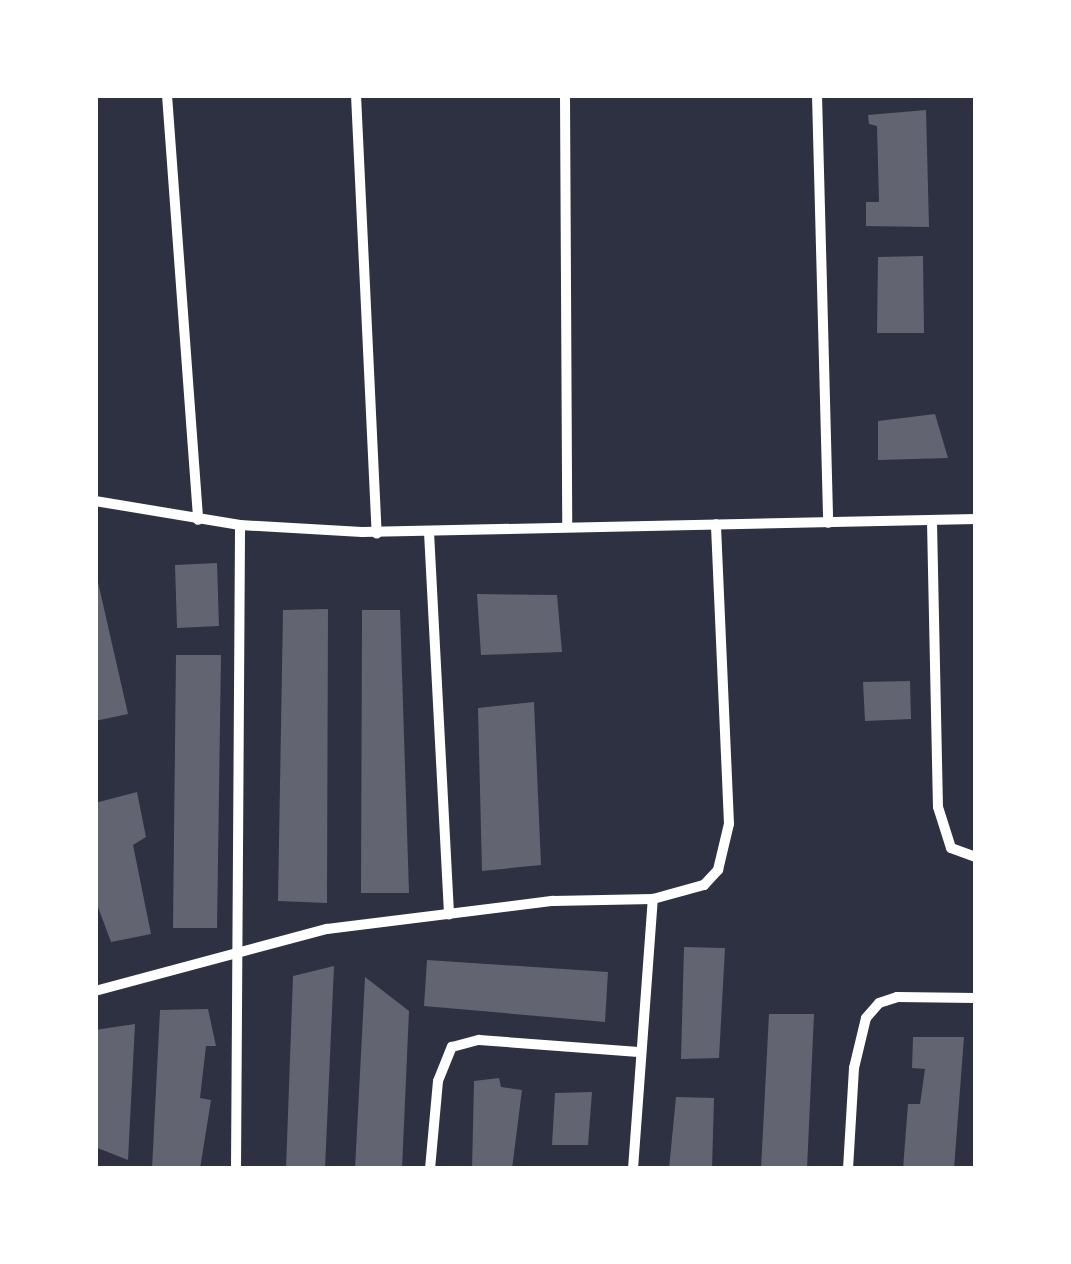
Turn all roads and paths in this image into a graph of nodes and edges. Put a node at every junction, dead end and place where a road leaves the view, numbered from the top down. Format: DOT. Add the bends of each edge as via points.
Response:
graph roads {
  1 [pos="167,95"];
  2 [pos="356,95"];
  3 [pos="565,95"];
  4 [pos="817,95"];
  5 [pos="95,501"];
  6 [pos="976,519"];
  7 [pos="198,520"];
  8 [pos="932,522"];
  9 [pos="828,523"];
  10 [pos="240,524"];
  11 [pos="567,524"];
  12 [pos="716,524"];
  13 [pos="428,532"];
  14 [pos="377,533"];
  15 [pos="976,856"];
  16 [pos="653,900"];
  17 [pos="449,914"];
  18 [pos="238,953"];
  19 [pos="95,992"];
  20 [pos="976,998"];
  21 [pos="639,1052"];
  22 [pos="236,1169"];
  23 [pos="430,1169"];
  24 [pos="633,1169"];
  25 [pos="848,1169"];
  1 -- 7 [label="street"];
  2 -- 14 [label="street"];
  3 -- 11 [label="street"];
  4 -- 9 [label="street"];
  5 -- 7 [label="street"];
  6 -- 8 [label="street"];
  7 -- 10 [label="street"];
  8 -- 9 [label="street"];
  8 -- 15 [label="street" via="938,807 951,848"];
  9 -- 12 [label="street"];
  10 -- 14 [label="street"];
  10 -- 18 [label="street"];
  11 -- 12 [label="street"];
  11 -- 13 [label="street"];
  12 -- 16 [label="street" via="729,824 712,878"];
  13 -- 14 [label="street"];
  13 -- 17 [label="street"];
  16 -- 17 [label="street"];
  16 -- 21 [label="street"];
  17 -- 18 [label="street" via="327,929"];
  18 -- 19 [label="street"];
  18 -- 22 [label="street"];
  20 -- 25 [label="street" via="897,997 879,1003 866,1018 854,1068"];
  21 -- 23 [label="street" via="479,1040 452,1047 438,1081"];
  21 -- 24 [label="street"];
}
